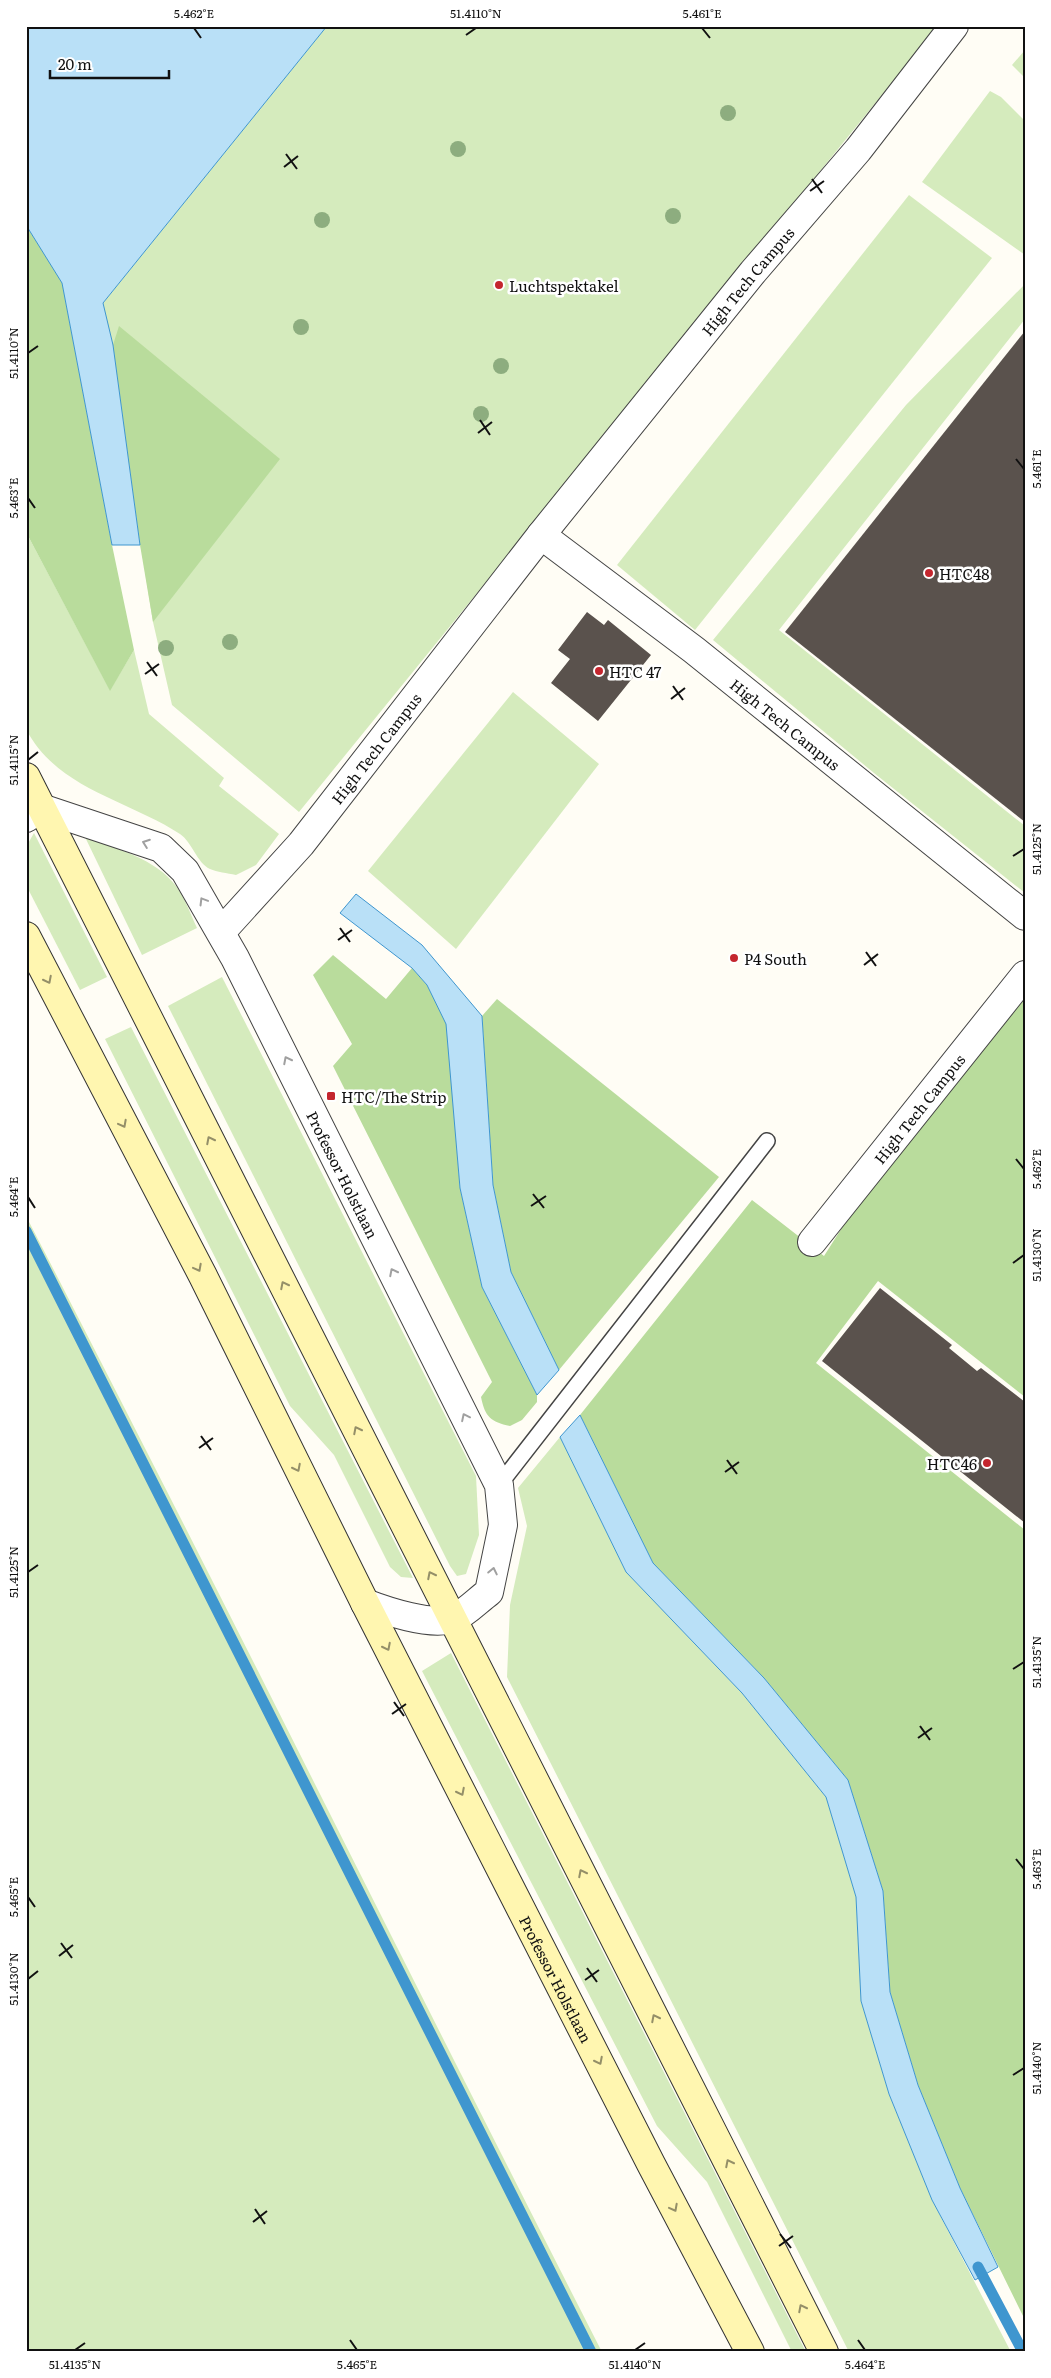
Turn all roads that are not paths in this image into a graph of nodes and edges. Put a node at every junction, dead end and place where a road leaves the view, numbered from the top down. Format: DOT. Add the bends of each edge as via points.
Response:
graph roads {
  1 [pos="954,26"];
  2 [pos="541,535"];
  3 [pos="26,778"];
  4 [pos="34,813"];
  5 [pos="1025,916"];
  6 [pos="222,932"];
  7 [pos="26,936"];
  8 [pos="1025,975"];
  9 [pos="768,1141"];
  10 [pos="812,1242"];
  11 [pos="498,1485"];
  12 [pos="365,1603"];
  13 [pos="453,1618"];
  14 [pos="750,2352"];
  15 [pos="824,2352"];
  1 -- 2 [label="street, High Tech Campus" via="858,150 754,272"];
  2 -- 5 [label="street, High Tech Campus" via="694,650"];
  2 -- 6 [label="street, High Tech Campus" via="301,844"];
  3 -- 4 [label="main road"];
  6 -- 4 [label="street, Professor Holstlaan, one-way" via="184,871 161,848"];
  13 -- 4 [label="main road, one-way"];
  11 -- 6 [label="street, Professor Holstlaan, one-way"];
  7 -- 12 [label="main road, Professor Holstlaan, one-way" via="203,1276"];
  8 -- 10 [label="street, High Tech Campus"];
  9 -- 11 [label="lane"];
  13 -- 11 [label="street, Professor Holstlaan, one-way" via="489,1592 503,1525"];
  12 -- 13 [label="street" via="394,1614 433,1620"];
  12 -- 14 [label="main road, Professor Holstlaan, one-way"];
  15 -- 13 [label="main road, one-way"];
}
